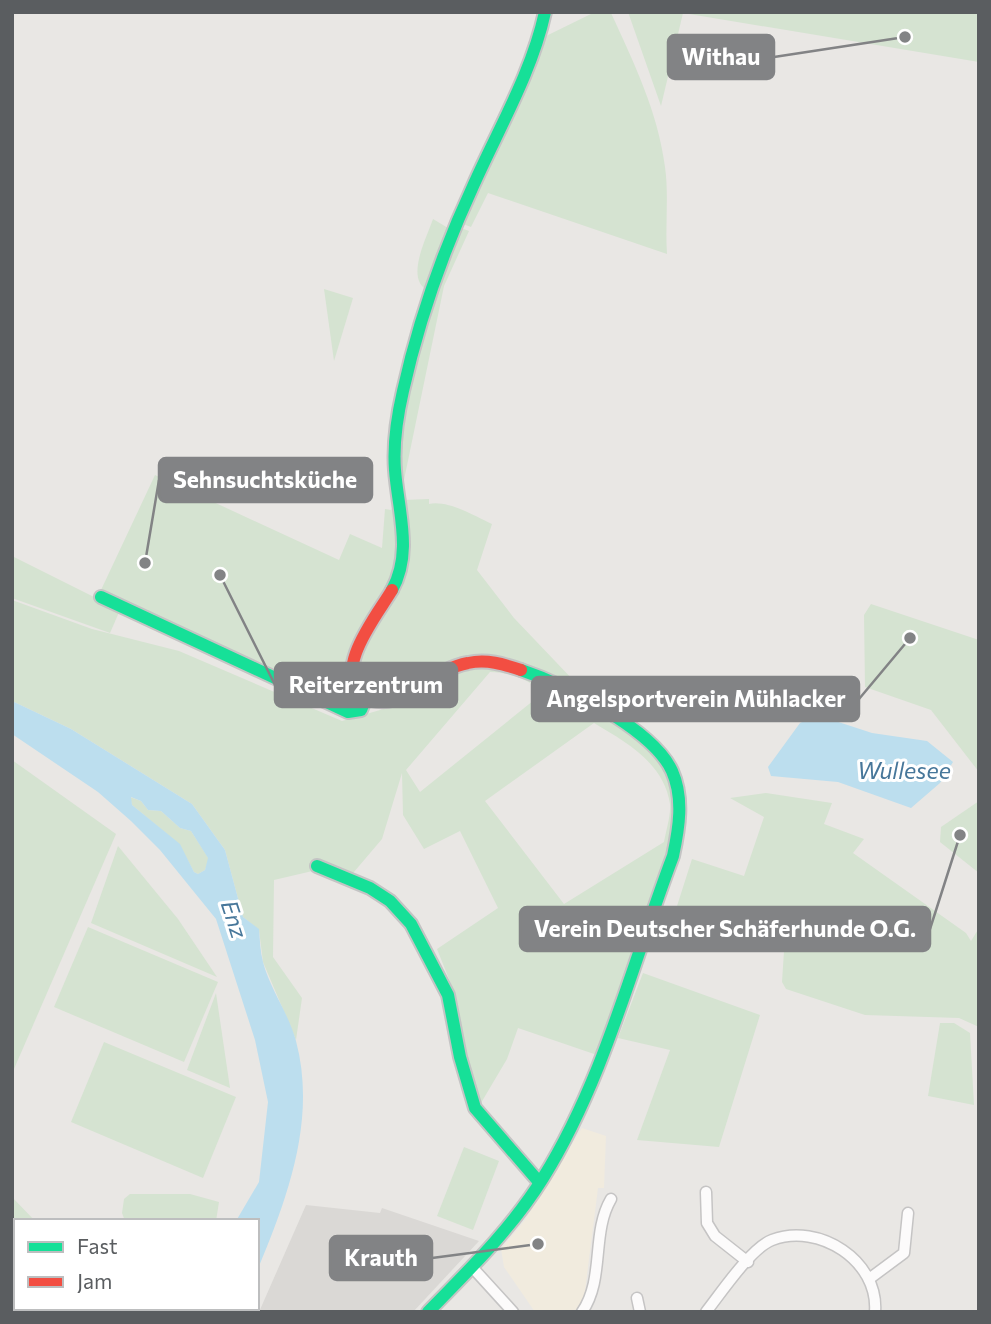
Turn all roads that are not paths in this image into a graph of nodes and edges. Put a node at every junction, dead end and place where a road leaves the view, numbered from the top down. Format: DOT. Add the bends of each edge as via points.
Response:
graph roads {
  1 [pos="545,12"];
  2 [pos="101,597"];
  3 [pos="366,698"];
  4 [pos="317,866"];
  5 [pos="539,1182"];
  6 [pos="706,1192"];
  7 [pos="611,1199"];
  8 [pos="908,1213"];
  9 [pos="748,1262"];
  10 [pos="472,1267"];
  11 [pos="869,1279"];
  12 [pos="637,1298"];
  13 [pos="428,1312"];
  14 [pos="512,1312"];
  15 [pos="582,1312"];
  16 [pos="640,1312"];
  17 [pos="706,1312"];
  18 [pos="875,1312"];
  1 -- 3 [label="main road" via="532,57 444,258 420,330 395,436 404,533 401,566 388,600 360,641 352,664 355,686"];
  2 -- 3 [label="main road" via="348,712 360,710"];
  3 -- 5 [label="main road" via="383,703 468,663 500,662 531,673 636,731 663,755 677,789 678,835 596,1076"];
  4 -- 5 [label="main road" via="370,888 411,923 448,995 475,1108"];
  5 -- 10 [label="main road"];
  6 -- 9 [label="street" via="708,1223 715,1236"];
  7 -- 15 [label="street" via="602,1214 593,1287"];
  8 -- 11 [label="street" via="904,1253"];
  9 -- 11 [label="street" via="771,1241 810,1239 839,1247"];
  9 -- 17 [label="street"];
  10 -- 13 [label="main road"];
  10 -- 14 [label="street"];
  11 -- 18 [label="street"];
  12 -- 16 [label="street"];
}
